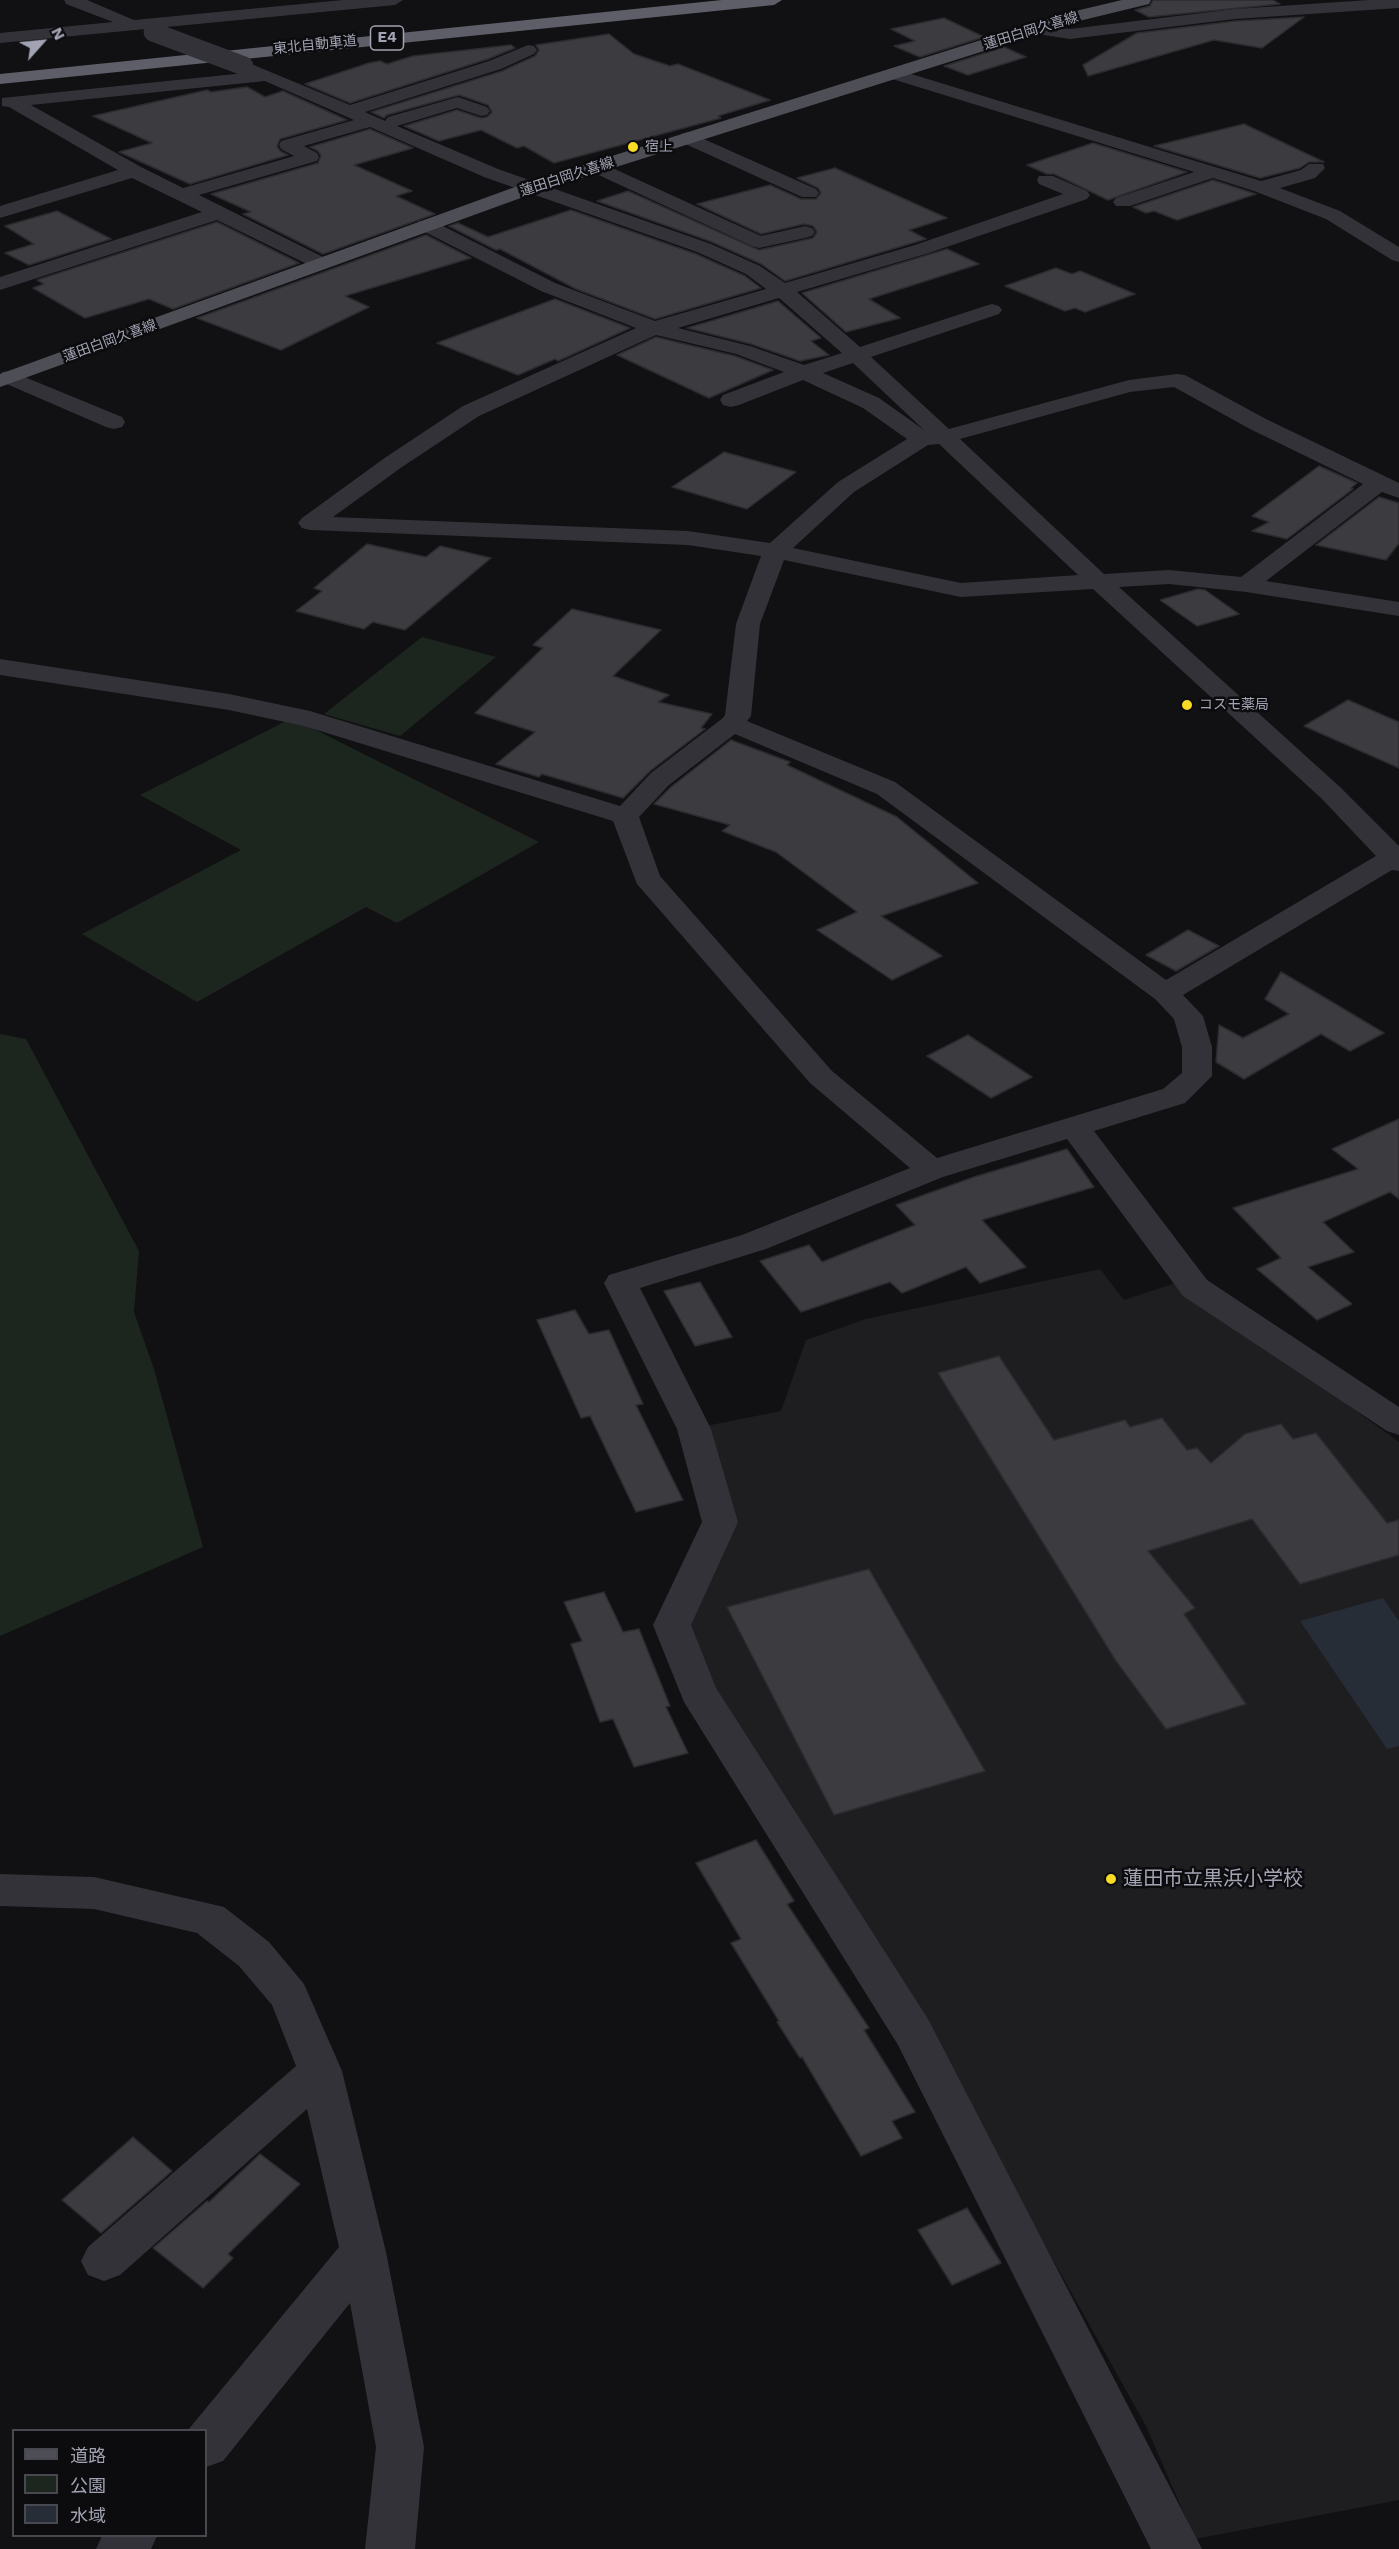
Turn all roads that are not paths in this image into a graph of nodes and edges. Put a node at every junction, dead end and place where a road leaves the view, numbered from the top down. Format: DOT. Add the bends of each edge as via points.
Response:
graph roads {
  1 [pos="104,0"];
  2 [pos="396,0"];
  3 [pos="600,0"];
  4 [pos="774,0"];
  5 [pos="1143,0"];
  6 [pos="78,2"];
  7 [pos="1399,3"];
  8 [pos="462,14"];
  9 [pos="133,23"];
  10 [pos="1036,28"];
  11 [pos="0,38"];
  12 [pos="220,38"];
  13 [pos="139,46"];
  14 [pos="528,50"];
  15 [pos="895,74"];
  16 [pos="266,76"];
  17 [pos="0,80"];
  18 [pos="7,103"];
  19 [pos="350,111"];
  20 [pos="481,111"];
  21 [pos="376,123"];
  22 [pos="688,138"];
  23 [pos="597,167"];
  24 [pos="1316,168"];
  25 [pos="134,171"];
  26 [pos="1214,172"];
  27 [pos="1046,180"];
  28 [pos="1261,187"];
  29 [pos="533,188"];
  30 [pos="809,193"];
  31 [pos="183,194"];
  32 [pos="1123,201"];
  33 [pos="0,212"];
  34 [pos="218,213"];
  35 [pos="426,225"];
  36 [pos="805,232"];
  37 [pos="1399,256"];
  38 [pos="320,263"];
  39 [pos="0,284"];
  40 [pos="783,291"];
  41 [pos="992,310"];
  42 [pos="654,328"];
  43 [pos="857,356"];
  44 [pos="804,372"];
  45 [pos="5,379"];
  46 [pos="731,400"];
  47 [pos="114,422"];
  48 [pos="933,438"];
  49 [pos="1389,487"];
  50 [pos="775,551"];
  51 [pos="1100,582"];
  52 [pos="1246,585"];
  53 [pos="1399,609"];
  54 [pos="0,667"];
  55 [pos="732,724"];
  56 [pos="625,816"];
  57 [pos="1398,858"];
  58 [pos="1165,993"];
  59 [pos="1074,1126"];
  60 [pos="932,1170"];
  61 [pos="1399,1424"];
  62 [pos="0,1890"];
  63 [pos="320,2071"];
  64 [pos="363,2252"];
  65 [pos="104,2261"];
  66 [pos="207,2444"];
  67 [pos="130,2537"];
  68 [pos="120,2549"];
  69 [pos="390,2549"];
  70 [pos="1177,2549"];
  1 -- 6 [label="street"];
  2 -- 9 [label="street"];
  3 -- 8 [label="highway"];
  4 -- 17 [label="highway, 東北自動車道 / E4"];
  5 -- 10 [label="main road, 蓮田白岡久喜線"];
  6 -- 9 [label="street"];
  7 -- 10 [label="street" via="1235,14 1070,34"];
  9 -- 11 [label="street"];
  9 -- 16 [label="street, bridge"];
  10 -- 15 [label="main road, 蓮田白岡久喜線"];
  12 -- 13 [label="highway"];
  14 -- 19 [label="street" via="495,65"];
  15 -- 22 [label="main road, 蓮田白岡久喜線"];
  15 -- 26 [label="street"];
  16 -- 18 [label="street"];
  16 -- 19 [label="street"];
  18 -- 25 [label="street"];
  19 -- 21 [label="street"];
  20 -- 21 [label="street" via="458,102"];
  21 -- 29 [label="street"];
  21 -- 31 [label="street" via="288,145 310,157"];
  22 -- 23 [label="main road, 蓮田白岡久喜線"];
  22 -- 30 [label="street"];
  23 -- 29 [label="main road, 蓮田白岡久喜線"];
  23 -- 36 [label="street" via="759,242"];
  24 -- 28 [label="street" via="1308,174"];
  25 -- 31 [label="street"];
  25 -- 33 [label="street"];
  26 -- 28 [label="street"];
  26 -- 32 [label="street"];
  27 -- 40 [label="street" via="1080,195"];
  28 -- 37 [label="street" via="1333,216"];
  29 -- 35 [label="main road, 蓮田白岡久喜線"];
  29 -- 40 [label="street" via="727,258"];
  31 -- 34 [label="street"];
  34 -- 38 [label="street"];
  34 -- 39 [label="street"];
  35 -- 38 [label="main road, 蓮田白岡久喜線"];
  35 -- 42 [label="street" via="548,287"];
  38 -- 45 [label="main road, 蓮田白岡久喜線"];
  40 -- 42 [label="street"];
  40 -- 43 [label="street"];
  41 -- 43 [label="street"];
  42 -- 44 [label="street" via="743,350"];
  42 -- 50 [label="street" via="471,411 310,524 688,538"];
  43 -- 44 [label="street"];
  43 -- 48 [label="street"];
  44 -- 46 [label="street"];
  44 -- 48 [label="street"];
  45 -- 47 [label="street"];
  48 -- 49 [label="street" via="1129,386 1177,380"];
  48 -- 50 [label="street" via="846,487"];
  48 -- 51 [label="street"];
  49 -- 52 [label="street"];
  50 -- 51 [label="street" via="961,590"];
  50 -- 55 [label="street" via="748,624 738,716"];
  51 -- 52 [label="street" via="1169,577"];
  51 -- 57 [label="street"];
  52 -- 53 [label="street"];
  54 -- 56 [label="street" via="229,702 310,719"];
  55 -- 56 [label="street" via="660,779"];
  55 -- 58 [label="street" via="886,788"];
  56 -- 60 [label="street" via="647,878 821,1077"];
  57 -- 58 [label="street"];
  58 -- 59 [label="street" via="1188,1016 1197,1047 1197,1076 1174,1096"];
  59 -- 60 [label="street"];
  59 -- 61 [label="street" via="1195,1288"];
  60 -- 70 [label="street" via="754,1242 621,1283 694,1429 720,1522 672,1625 698,1692 913,2032"];
  62 -- 63 [label="street" via="94,1893 209,1919 254,1954 289,1996"];
  63 -- 64 [label="street"];
  63 -- 65 [label="street"];
  64 -- 66 [label="street"];
  64 -- 69 [label="street" via="400,2446"];
  67 -- 68 [label="street"];
}
